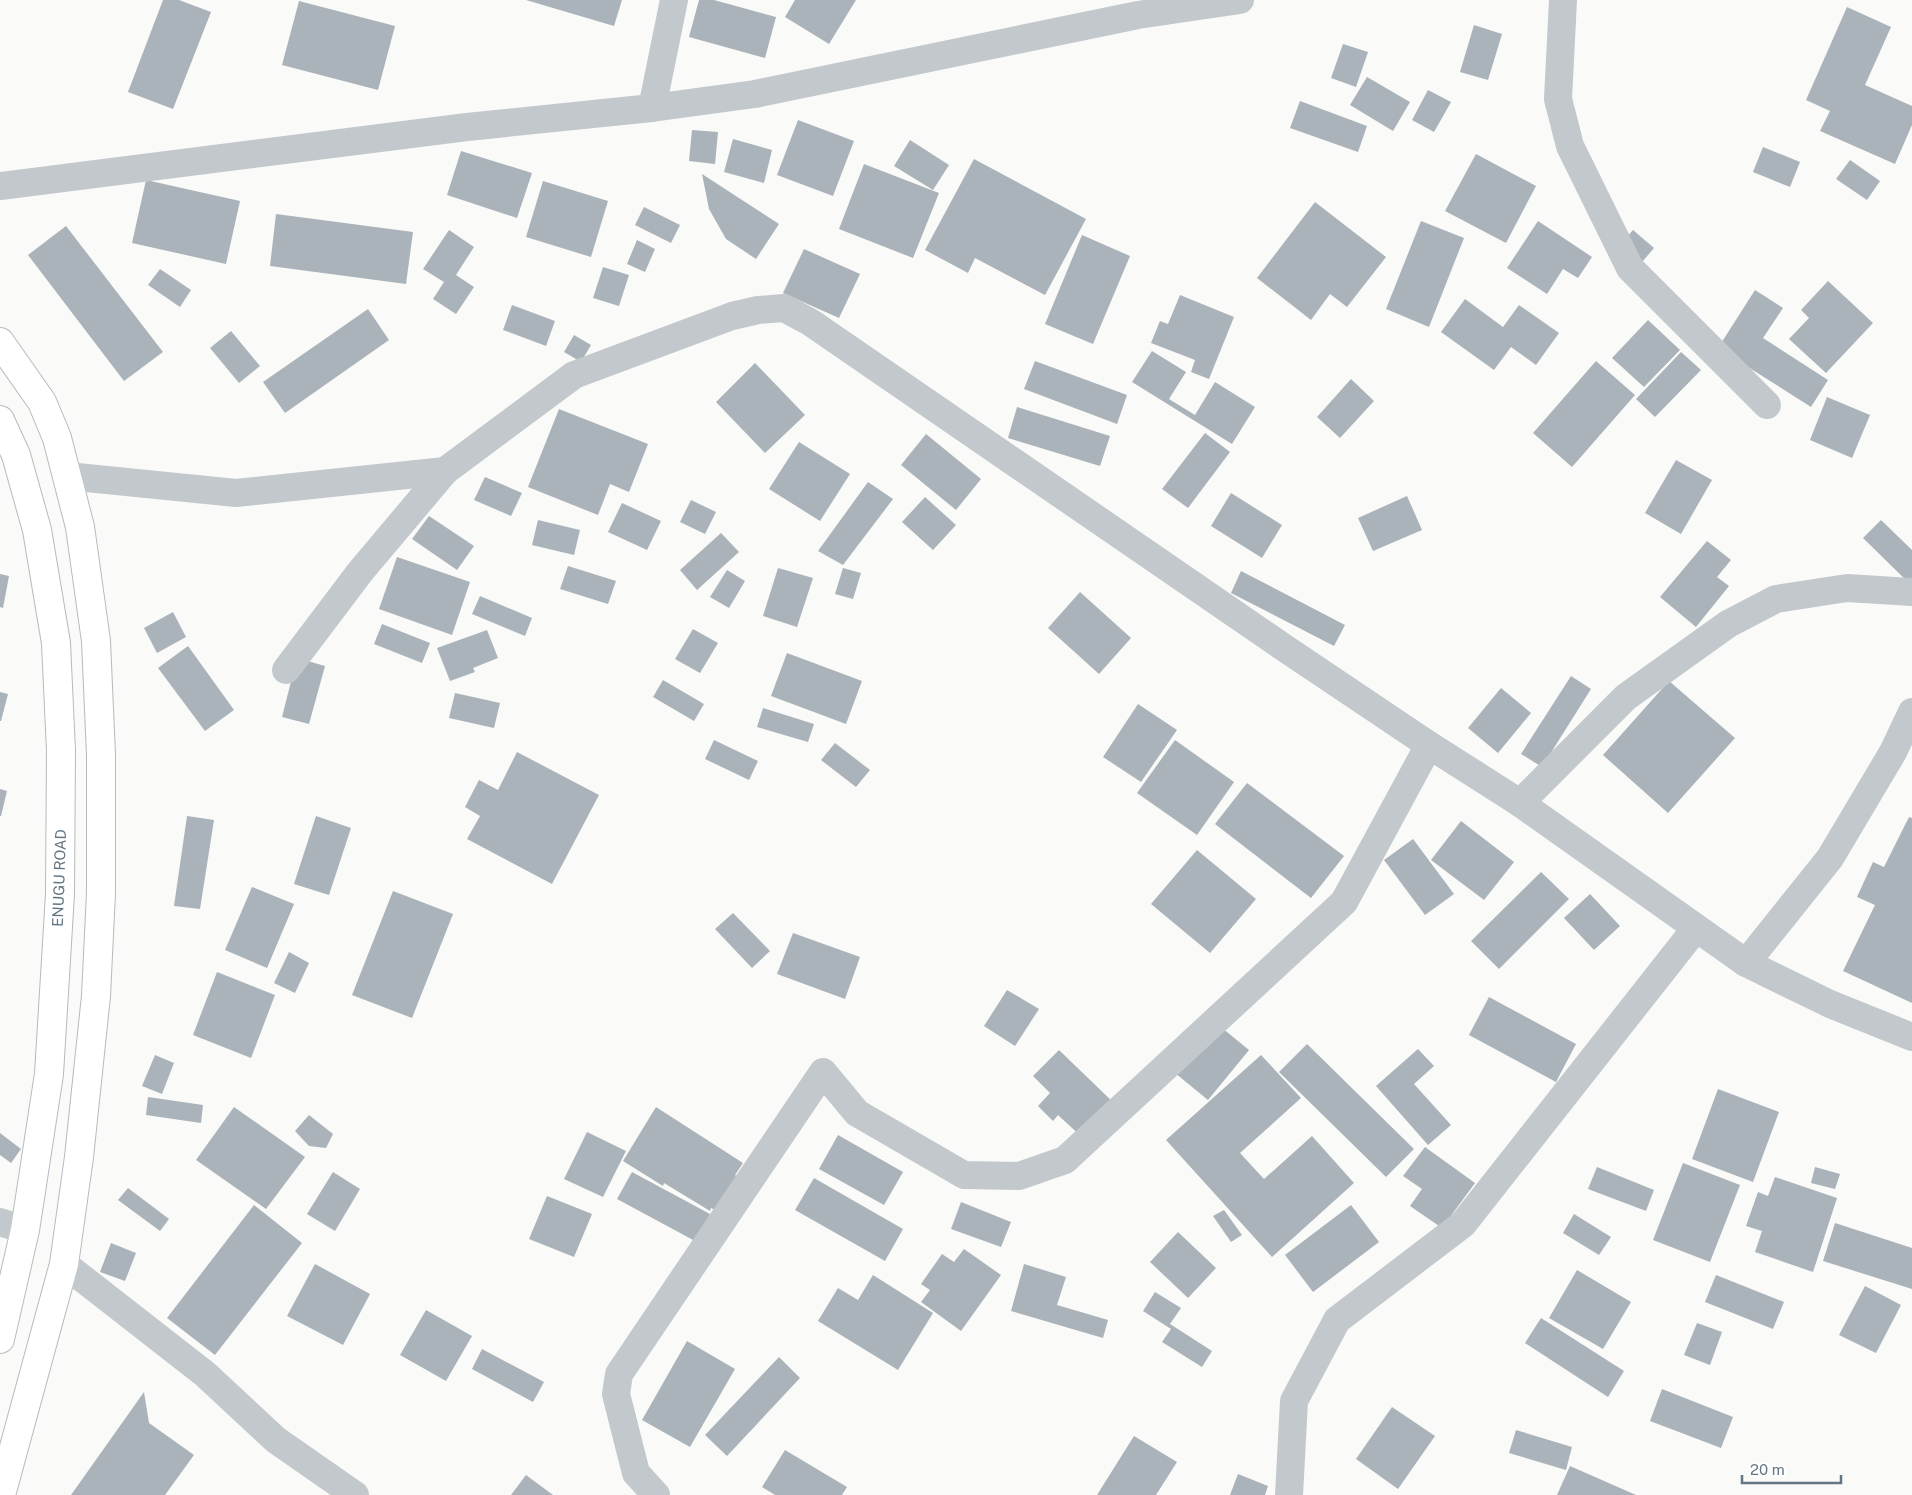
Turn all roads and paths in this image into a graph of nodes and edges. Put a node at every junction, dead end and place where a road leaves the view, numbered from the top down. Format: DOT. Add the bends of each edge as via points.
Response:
graph roads {
  1 [pos="674,0"];
  2 [pos="1240,0"];
  3 [pos="1563,0"];
  4 [pos="652,108"];
  5 [pos="0,186"];
  6 [pos="0,342"];
  7 [pos="1767,405"];
  8 [pos="0,420"];
  9 [pos="445,471"];
  10 [pos="67,476"];
  11 [pos="1912,592"];
  12 [pos="286,670"];
  13 [pos="1912,712"];
  14 [pos="1429,745"];
  15 [pos="1520,804"];
  16 [pos="1696,928"];
  17 [pos="1746,963"];
  18 [pos="1912,1037"];
  19 [pos="13,1226"];
  20 [pos="64,1264"];
  21 [pos="0,1339"];
  22 [pos="632,1484"];
  23 [pos="1,1495"];
  24 [pos="355,1495"];
  25 [pos="656,1495"];
  26 [pos="1289,1495"];
  1 -- 4 [label="street"];
  2 -- 4 [label="street" via="1138,15 755,94"];
  3 -- 7 [label="street" via="1558,99 1570,146 1630,268"];
  4 -- 5 [label="street" via="467,127"];
  6 -- 10 [label="main road" via="42,402 57,438"];
  8 -- 19 [label="main road, ENUGU ROAD" via="16,455 37,530 56,643 61,751 60,894 49,1074"];
  9 -- 10 [label="street" via="236,493"];
  9 -- 12 [label="street" via="360,572"];
  9 -- 14 [label="street" via="574,375 732,316 784,308 810,322"];
  10 -- 20 [label="main road" via="80,527 96,641 101,755 101,873 96,996"];
  11 -- 15 [label="street" via="1847,588 1776,600 1728,624 1626,697"];
  13 -- 17 [label="street" via="1893,752 1830,858"];
  14 -- 15 [label="street"];
  14 -- 22 [label="street" via="1344,902 1065,1160 1020,1176 964,1175 857,1114 823,1072 619,1374 616,1394"];
  15 -- 16 [label="street"];
  16 -- 17 [label="street"];
  16 -- 26 [label="street" via="1463,1224 1337,1320 1294,1401"];
  17 -- 18 [label="street" via="1830,1004"];
  19 -- 21 [label="main road, ENUGU ROAD"];
  20 -- 23 [label="main road"];
  20 -- 24 [label="street" via="205,1374 276,1440"];
  22 -- 25 [label="street"];
}
